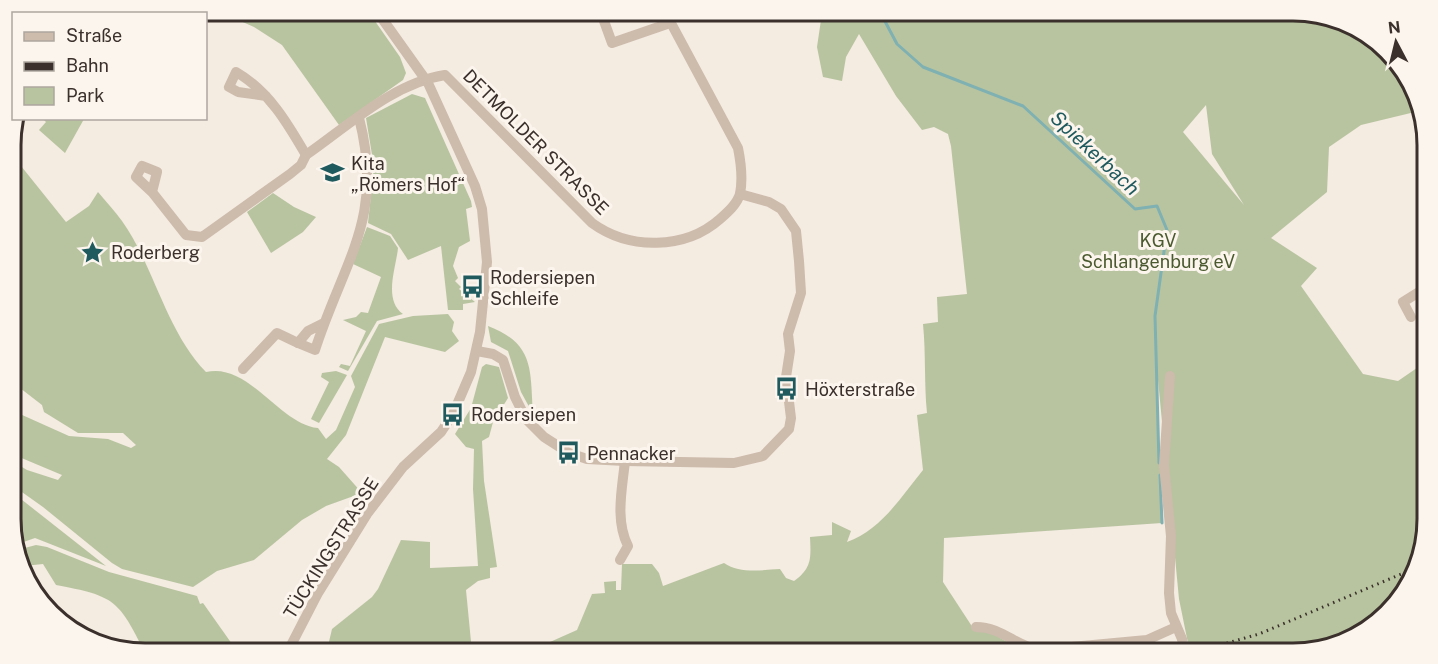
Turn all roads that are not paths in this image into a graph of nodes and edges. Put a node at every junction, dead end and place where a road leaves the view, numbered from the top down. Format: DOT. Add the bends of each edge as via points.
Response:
graph roads {
  1 [pos="384,21"];
  2 [pos="604,21"];
  3 [pos="670,23"];
  4 [pos="426,80"];
  5 [pos="266,96"];
  6 [pos="359,118"];
  7 [pos="306,155"];
  8 [pos="152,192"];
  9 [pos="740,195"];
  10 [pos="1417,293"];
  11 [pos="1411,317"];
  12 [pos="324,323"];
  13 [pos="298,343"];
  14 [pos="477,351"];
  15 [pos="243,369"];
  16 [pos="1170,376"];
  17 [pos="625,461"];
  18 [pos="620,560"];
  19 [pos="976,627"];
  20 [pos="1176,627"];
  21 [pos="1182,639"];
  22 [pos="292,643"];
  23 [pos="1018,643"];
  24 [pos="1115,643"];
  1 -- 4 [label="street, TÜCKINGSTRASSE"];
  2 -- 3 [label="street" via="612,43"];
  3 -- 9 [label="street" via="738,148"];
  4 -- 6 [label="street"];
  4 -- 9 [label="street, DETMOLDER STRASSE" via="445,75 592,224 616,237 660,243 689,237 716,223"];
  4 -- 14 [label="street, TÜCKINGSTRASSE" via="446,117 482,209 487,274"];
  5 -- 7 [label="street"];
  6 -- 7 [label="street"];
  6 -- 12 [label="street" via="369,171 364,222"];
  7 -- 8 [label="street" via="290,174 202,237 186,234"];
  9 -- 17 [label="street" via="775,205 796,231 801,293 788,334 789,429 763,456 748,461"];
  10 -- 11 [label="street" via="1403,302"];
  12 -- 13 [label="street" via="308,330"];
  12 -- 13 [label="street" via="315,350"];
  13 -- 15 [label="street" via="277,333"];
  14 -- 17 [label="street" via="503,360 526,418 544,437 587,459"];
  14 -- 22 [label="street, TÜCKINGSTRASSE" via="453,414 441,432 403,466 367,514"];
  16 -- 20 [label="street" via="1164,465 1172,536 1168,593"];
  17 -- 18 [label="street" via="620,519 621,533 628,546"];
  19 -- 23 [label="street" via="998,630"];
  20 -- 21 [label="street"];
  20 -- 24 [label="street" via="1147,640"];
}
